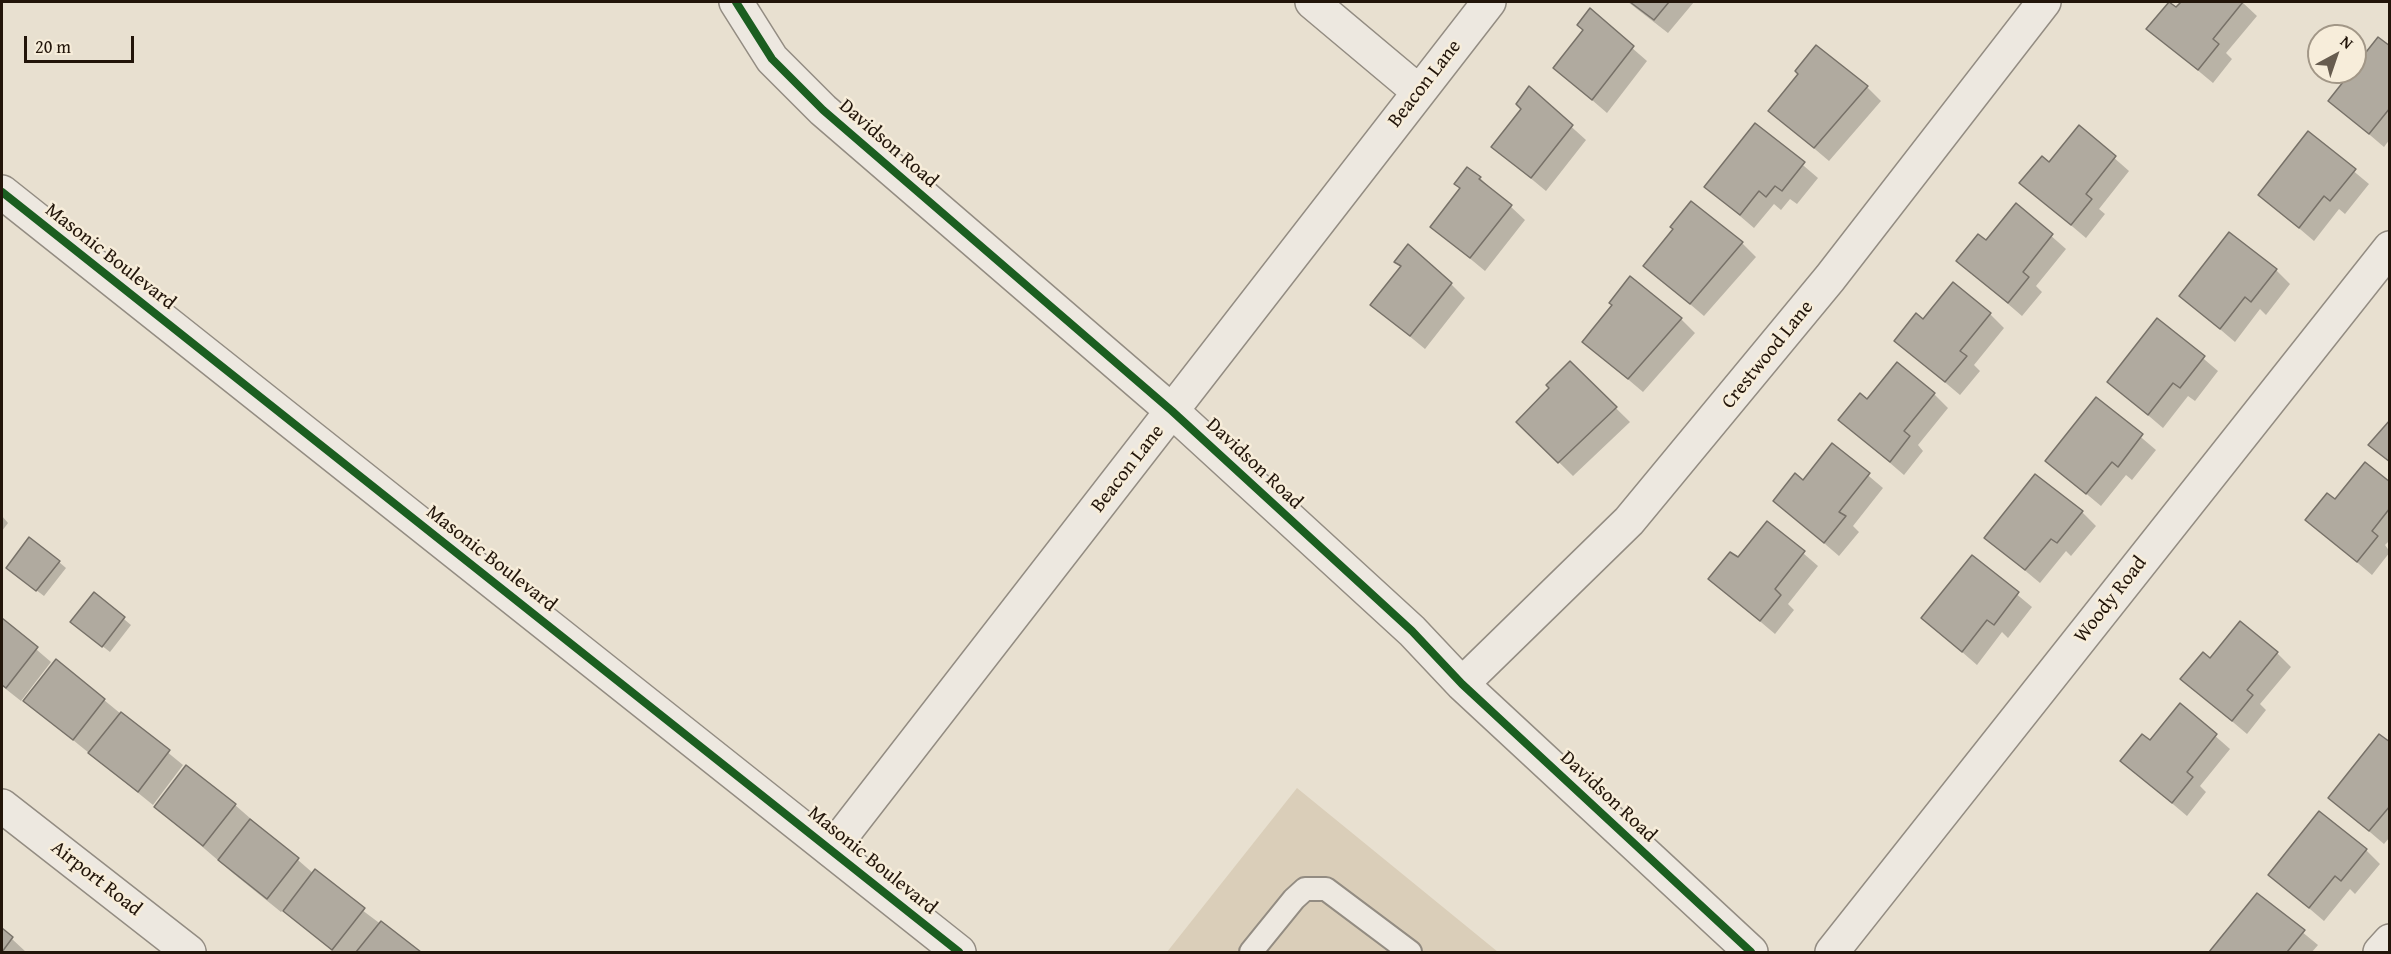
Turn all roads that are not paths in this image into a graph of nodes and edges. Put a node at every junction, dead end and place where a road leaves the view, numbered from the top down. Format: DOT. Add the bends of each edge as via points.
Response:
graph roads {
  1 [pos="736,2"];
  2 [pos="1312,2"];
  3 [pos="1489,2"];
  4 [pos="2044,2"];
  5 [pos="1419,91"];
  6 [pos="2,192"];
  7 [pos="2390,248"];
  8 [pos="1172,411"];
  9 [pos="1462,684"];
  10 [pos="2,806"];
  11 [pos="831,850"];
  12 [pos="2390,940"];
  13 [pos="189,952"];
  14 [pos="959,952"];
  15 [pos="1251,952"];
  16 [pos="1410,952"];
  17 [pos="1751,952"];
  18 [pos="1832,952"];
  19 [pos="2380,952"];
  1 -- 8 [label="street, Davidson Road" via="772,59 823,110"];
  2 -- 5 [label="street"];
  3 -- 5 [label="street, Beacon Lane"];
  4 -- 9 [label="street, Crestwood Lane" via="1830,278 1629,521"];
  5 -- 8 [label="street, Beacon Lane"];
  6 -- 11 [label="street, Masonic Boulevard"];
  7 -- 18 [label="street, Woody Road"];
  8 -- 9 [label="street, Davidson Road" via="1412,631"];
  8 -- 11 [label="street, Beacon Lane"];
  9 -- 17 [label="street, Davidson Road"];
  10 -- 13 [label="street, Airport Road"];
  11 -- 14 [label="street, Masonic Boulevard"];
  12 -- 19 [label="street"];
  15 -- 16 [label="lane" via="1305,889 1326,889"];
}
